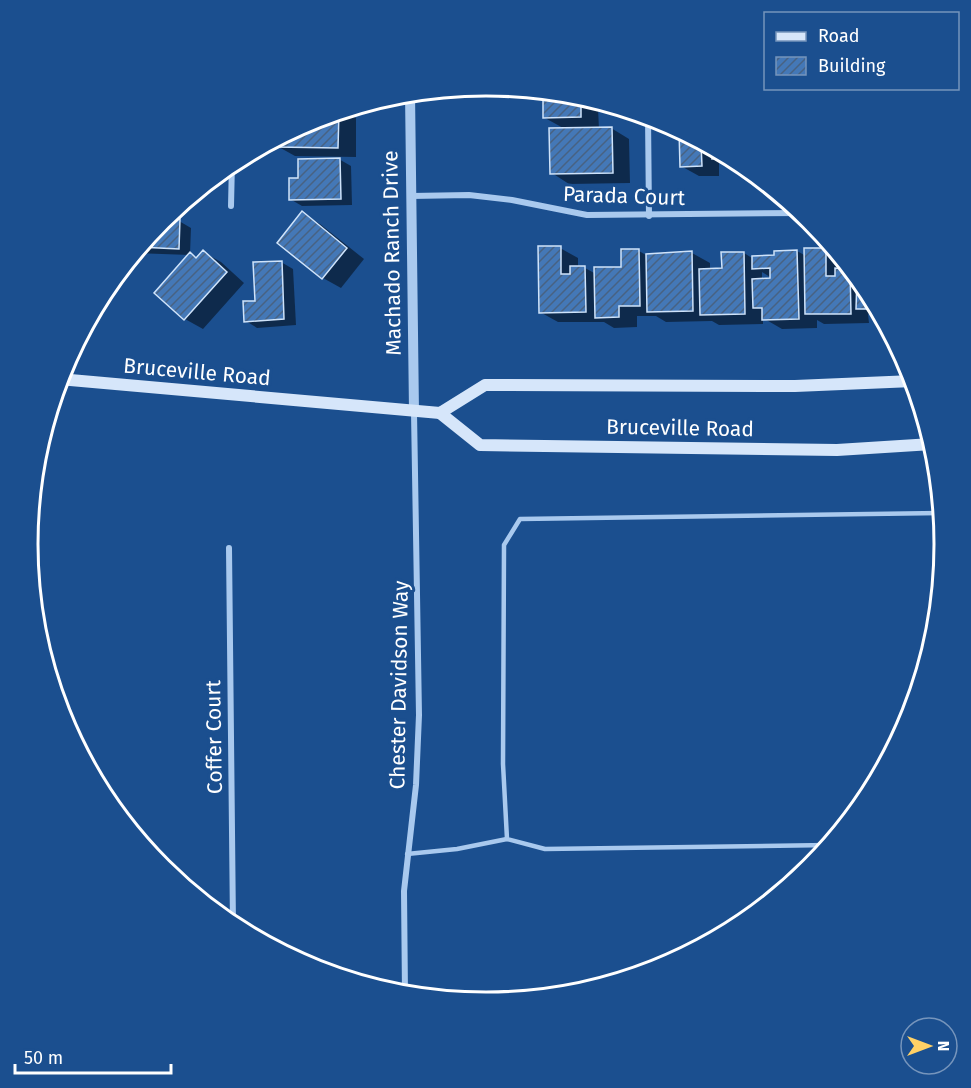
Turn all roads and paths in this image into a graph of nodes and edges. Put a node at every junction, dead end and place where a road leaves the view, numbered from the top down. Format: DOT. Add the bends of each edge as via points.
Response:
graph roads {
  1 [pos="410,103"];
  2 [pos="648,127"];
  3 [pos="232,176"];
  4 [pos="411,196"];
  5 [pos="231,206"];
  6 [pos="788,213"];
  7 [pos="649,216"];
  8 [pos="69,380"];
  9 [pos="902,381"];
  10 [pos="414,412"];
  11 [pos="440,413"];
  12 [pos="922,445"];
  13 [pos="933,513"];
  14 [pos="229,548"];
  15 [pos="507,839"];
  16 [pos="816,845"];
  17 [pos="407,854"];
  18 [pos="233,913"];
  19 [pos="405,984"];
  1 -- 4 [label="street, Machado Ranch Drive"];
  2 -- 7 [label="street"];
  3 -- 5 [label="street"];
  4 -- 7 [label="street, Parada Court" via="470,195 587,215"];
  4 -- 10 [label="street, Machado Ranch Drive"];
  6 -- 7 [label="street, Parada Court"];
  8 -- 10 [label="main road, Bruceville Road"];
  9 -- 11 [label="main road, Bruceville Road" via="795,386 485,385"];
  10 -- 11 [label="main road, Bruceville Road"];
  10 -- 17 [label="street, Chester Davidson Way" via="419,715 416,785"];
  11 -- 12 [label="main road, Bruceville Road" via="480,445 837,450"];
  13 -- 15 [label="lane" via="520,519 504,545 503,764"];
  14 -- 18 [label="street, Coffer Court"];
  15 -- 16 [label="lane" via="545,849"];
  15 -- 17 [label="lane"];
  17 -- 19 [label="street, Chester Davidson Way"];
}
